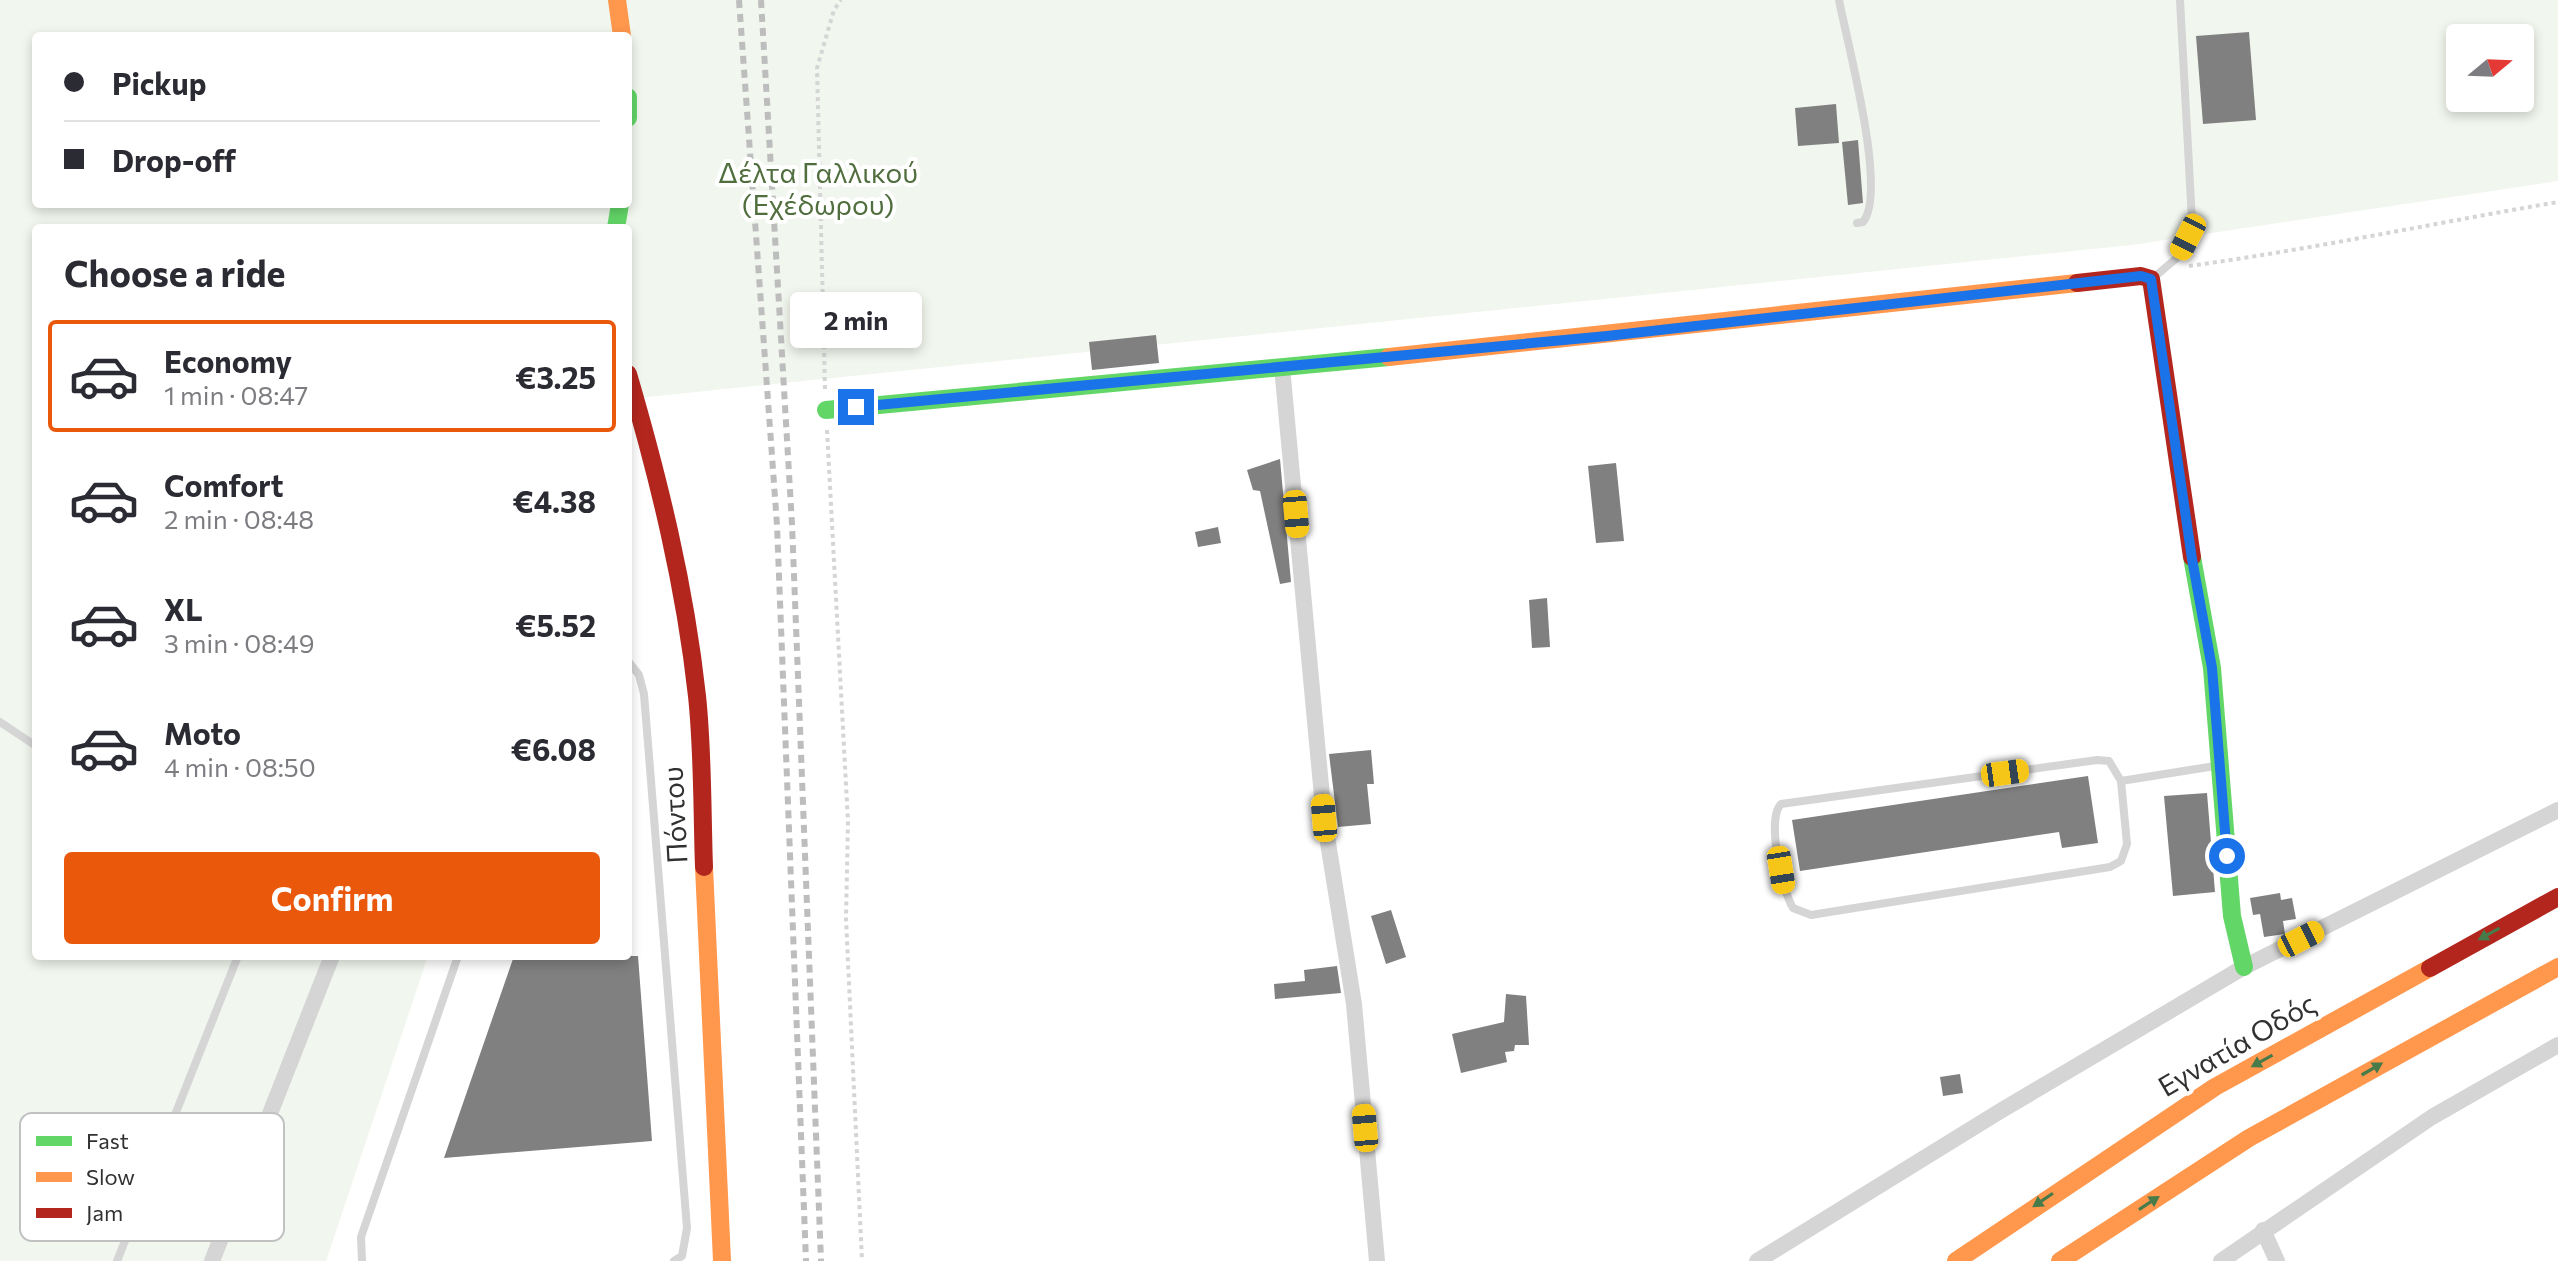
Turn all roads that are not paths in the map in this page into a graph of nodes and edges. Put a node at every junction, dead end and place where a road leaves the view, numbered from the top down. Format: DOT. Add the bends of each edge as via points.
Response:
graph roads {
  1 [pos="617,0"];
  2 [pos="1839,0"];
  3 [pos="2180,0"];
  4 [pos="621,32"];
  5 [pos="1857,223"];
  6 [pos="2159,274"];
  7 [pos="1282,367"];
  8 [pos="632,388"];
  9 [pos="826,410"];
  10 [pos="632,666"];
  11 [pos="0,722"];
  12 [pos="32,743"];
  13 [pos="2220,766"];
  14 [pos="2121,781"];
  15 [pos="2558,810"];
  16 [pos="2558,897"];
  17 [pos="236,960"];
  18 [pos="330,960"];
  19 [pos="457,960"];
  20 [pos="2244,967"];
  21 [pos="2558,967"];
  22 [pos="2558,1045"];
  23 [pos="176,1113"];
  24 [pos="270,1113"];
  25 [pos="2263,1230"];
  26 [pos="125,1241"];
  27 [pos="220,1241"];
  28 [pos="117,1261"];
  29 [pos="212,1261"];
  30 [pos="362,1261"];
  31 [pos="674,1261"];
  32 [pos="722,1261"];
  33 [pos="1377,1261"];
  34 [pos="1757,1261"];
  35 [pos="1956,1261"];
  36 [pos="2060,1261"];
  37 [pos="2221,1261"];
  38 [pos="2277,1261"];
  1 -- 4 [label="main road"];
  2 -- 5 [label="lane" via="1865,111 1870,207 1868,216"];
  3 -- 6 [label="lane" via="2193,200 2188,237"];
  6 -- 7 [label="main road" via="1813,315"];
  6 -- 13 [label="main road" via="2192,559 2212,668"];
  7 -- 9 [label="main road"];
  7 -- 33 [label="street" via="1324,818 1354,1004"];
  8 -- 32 [label="main road, Πόντου" via="669,520 696,684"];
  10 -- 31 [label="lane" via="644,694 687,1228 682,1256"];
  11 -- 12 [label="lane"];
  13 -- 14 [label="lane"];
  13 -- 20 [label="main road" via="2232,916"];
  14 -- 14 [label="lane" via="2127,844 2121,861 2110,867 1811,915 1793,908 1786,896 1773,819 1781,804 2097,760 2109,761"];
  15 -- 20 [label="street"];
  16 -- 35 [label="main road, Εγνατία Οδός, one-way" via="2215,1087"];
  17 -- 23 [label="lane"];
  18 -- 24 [label="street"];
  19 -- 30 [label="lane" via="361,1237"];
  20 -- 34 [label="street"];
  36 -- 21 [label="main road, one-way" via="2249,1138"];
  22 -- 25 [label="street" via="2432,1117"];
  25 -- 37 [label="street"];
  25 -- 38 [label="street"];
  26 -- 28 [label="lane"];
  27 -- 29 [label="street"];
}
